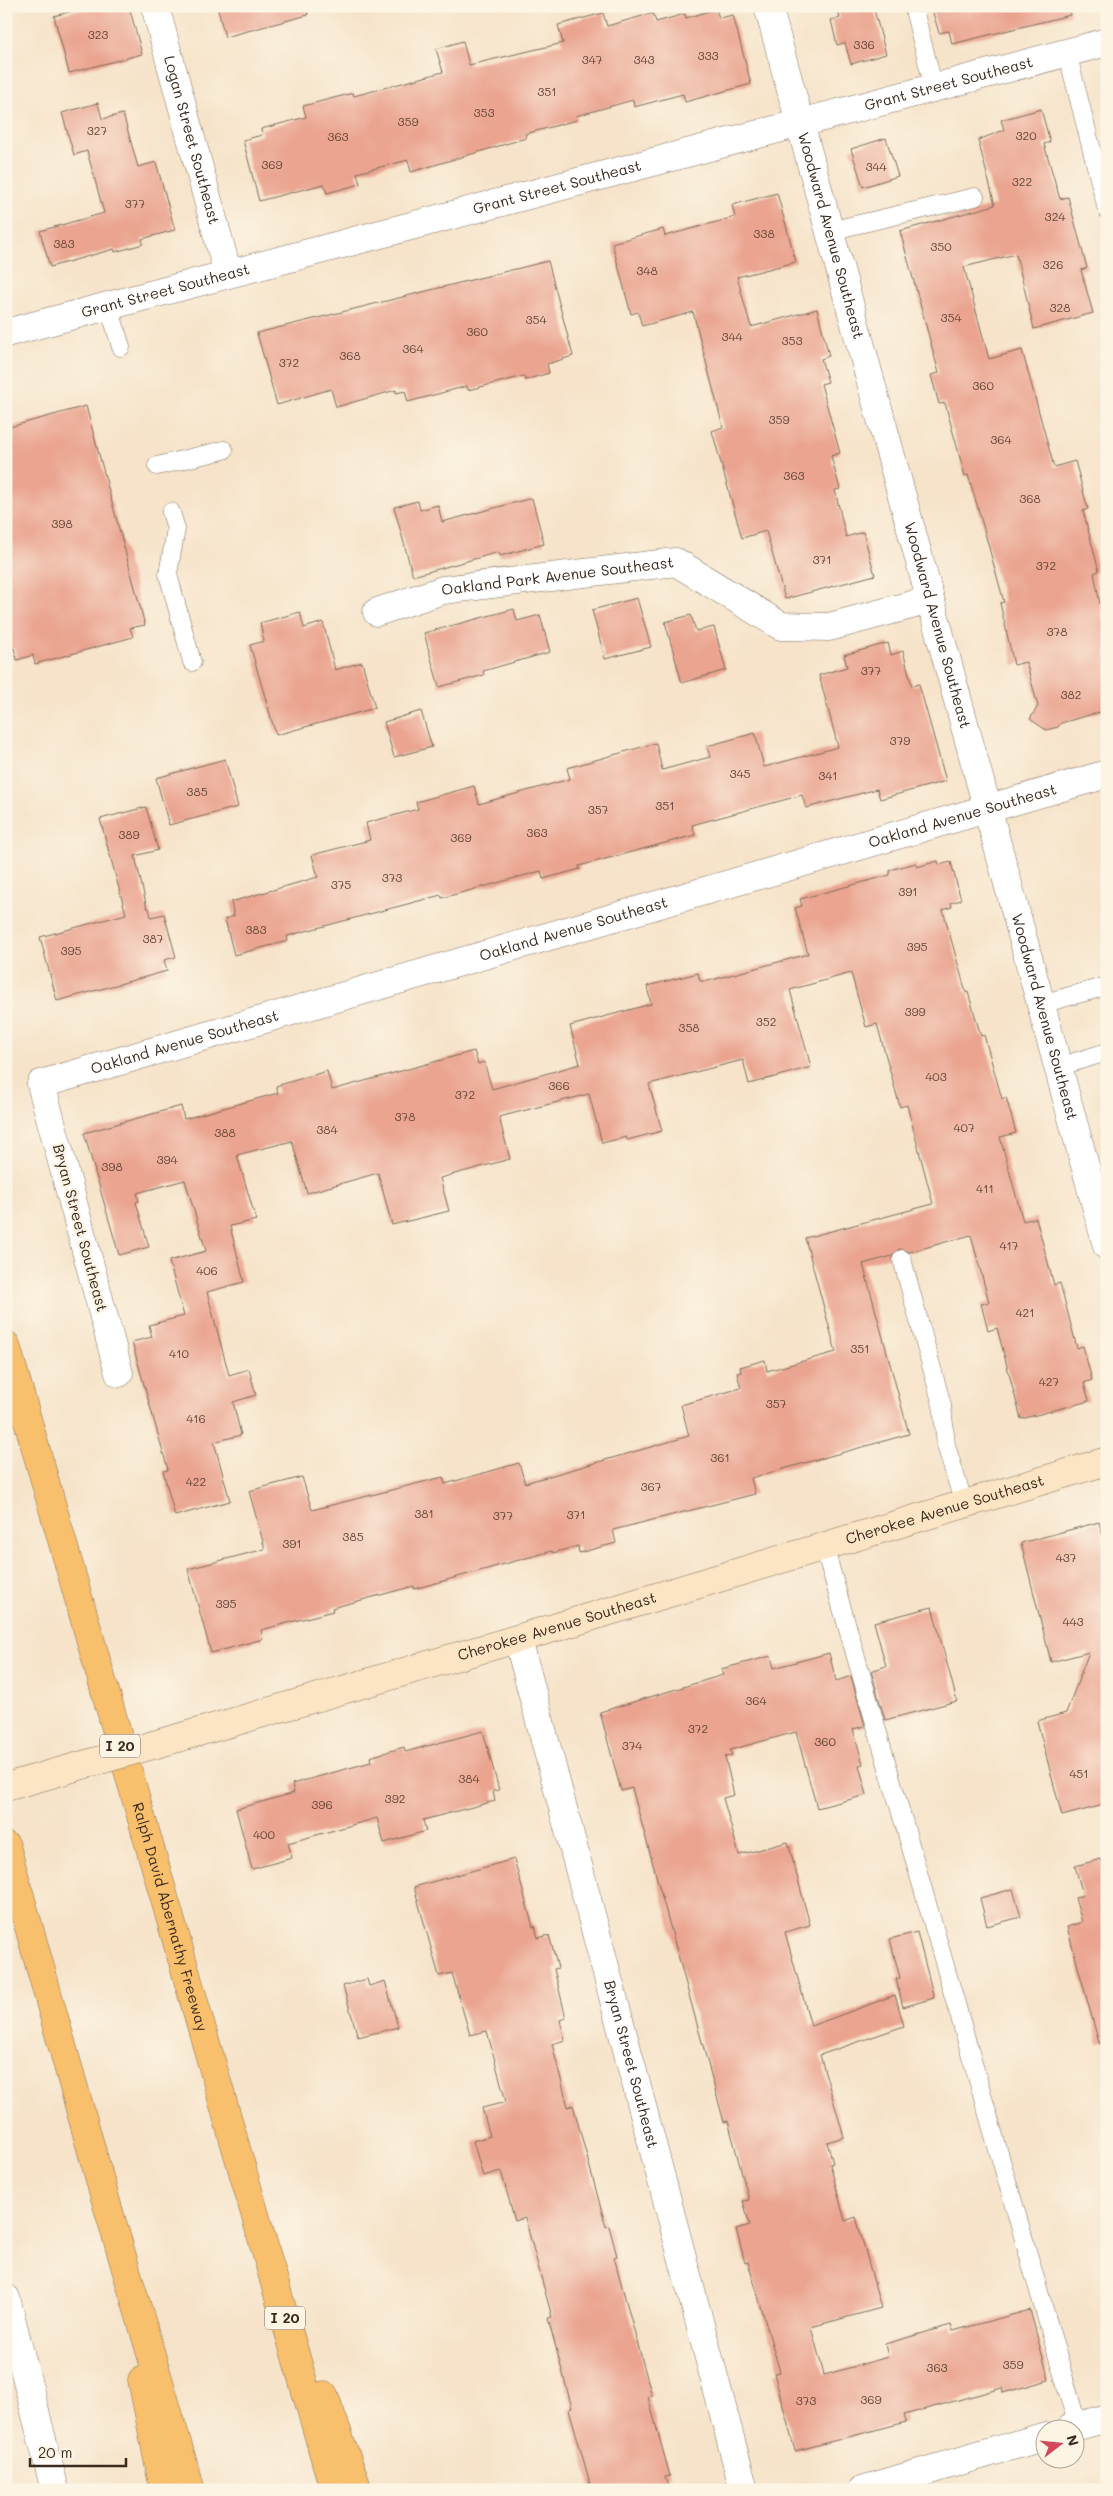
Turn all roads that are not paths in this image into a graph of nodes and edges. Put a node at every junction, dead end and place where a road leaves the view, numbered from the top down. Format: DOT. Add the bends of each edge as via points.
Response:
graph roads {
  1 [pos="155,6"];
  2 [pos="768,6"];
  3 [pos="913,6"];
  4 [pos="1107,42"];
  5 [pos="1068,52"];
  6 [pos="934,88"];
  7 [pos="800,123"];
  8 [pos="974,197"];
  9 [pos="1107,210"];
  10 [pos="829,231"];
  11 [pos="228,274"];
  12 [pos="109,306"];
  13 [pos="6,333"];
  14 [pos="122,347"];
  15 [pos="224,450"];
  16 [pos="157,466"];
  17 [pos="171,512"];
  18 [pos="930,600"];
  19 [pos="377,612"];
  20 [pos="192,662"];
  21 [pos="1107,774"];
  22 [pos="987,809"];
  23 [pos="1107,986"];
  24 [pos="1041,1004"];
  25 [pos="1107,1052"];
  26 [pos="1058,1067"];
  27 [pos="41,1084"];
  28 [pos="1107,1246"];
  29 [pos="902,1260"];
  30 [pos="6,1345"];
  31 [pos="119,1373"];
  32 [pos="1107,1460"];
  33 [pos="964,1504"];
  34 [pos="824,1546"];
  35 [pos="518,1639"];
  36 [pos="6,1787"];
  37 [pos="6,1846"];
  38 [pos="236,2147"];
  39 [pos="105,2198"];
  40 [pos="6,2298"];
  41 [pos="1072,2418"];
  42 [pos="1107,2418"];
  43 [pos="1086,2425"];
  44 [pos="1036,2439"];
  45 [pos="55,2490"];
  46 [pos="164,2490"];
  47 [pos="191,2490"];
  48 [pos="334,2490"];
  49 [pos="358,2490"];
  50 [pos="744,2490"];
  51 [pos="862,2490"];
  1 -- 11 [label="street, Logan Street Southeast"];
  2 -- 7 [label="street, Woodward Avenue Southeast"];
  3 -- 6 [label="lane"];
  4 -- 5 [label="street, Grant Street Southeast"];
  5 -- 6 [label="street, Grant Street Southeast"];
  5 -- 9 [label="lane"];
  6 -- 7 [label="street, Grant Street Southeast"];
  7 -- 10 [label="street, Woodward Avenue Southeast"];
  7 -- 11 [label="street, Grant Street Southeast"];
  8 -- 10 [label="lane"];
  10 -- 18 [label="street, Woodward Avenue Southeast"];
  11 -- 12 [label="street, Grant Street Southeast"];
  12 -- 13 [label="street, Grant Street Southeast"];
  12 -- 14 [label="lane"];
  15 -- 16 [label="lane"];
  17 -- 20 [label="lane" via="176,529 168,574"];
  18 -- 19 [label="street, Oakland Park Avenue Southeast" via="829,626 781,626 676,562 443,590"];
  18 -- 22 [label="street, Woodward Avenue Southeast"];
  21 -- 22 [label="street, Oakland Avenue Southeast"];
  22 -- 24 [label="street, Woodward Avenue Southeast"];
  22 -- 27 [label="street, Oakland Avenue Southeast"];
  23 -- 24 [label="lane"];
  24 -- 26 [label="street, Woodward Avenue Southeast"];
  25 -- 26 [label="lane"];
  26 -- 28 [label="street, Woodward Avenue Southeast"];
  27 -- 31 [label="street, Bryan Street Southeast"];
  29 -- 33 [label="lane" via="942,1405 946,1445"];
  30 -- 38 [label="highway, Ralph David Abernathy Freeway / I 20"];
  32 -- 33 [label="street, Cherokee Avenue Southeast"];
  33 -- 34 [label="street, Cherokee Avenue Southeast"];
  34 -- 35 [label="street, Cherokee Avenue Southeast"];
  34 -- 41 [label="lane"];
  35 -- 36 [label="street, Cherokee Avenue Southeast, bridge"];
  35 -- 50 [label="street, Bryan Street Southeast"];
  37 -- 39 [label="highway"];
  38 -- 48 [label="highway, Ralph David Abernathy Freeway / I 20"];
  38 -- 49 [label="highway"];
  39 -- 46 [label="highway"];
  39 -- 47 [label="highway"];
  40 -- 45 [label="street"];
  42 -- 43 [label="street"];
  44 -- 51 [label="street"];
}
